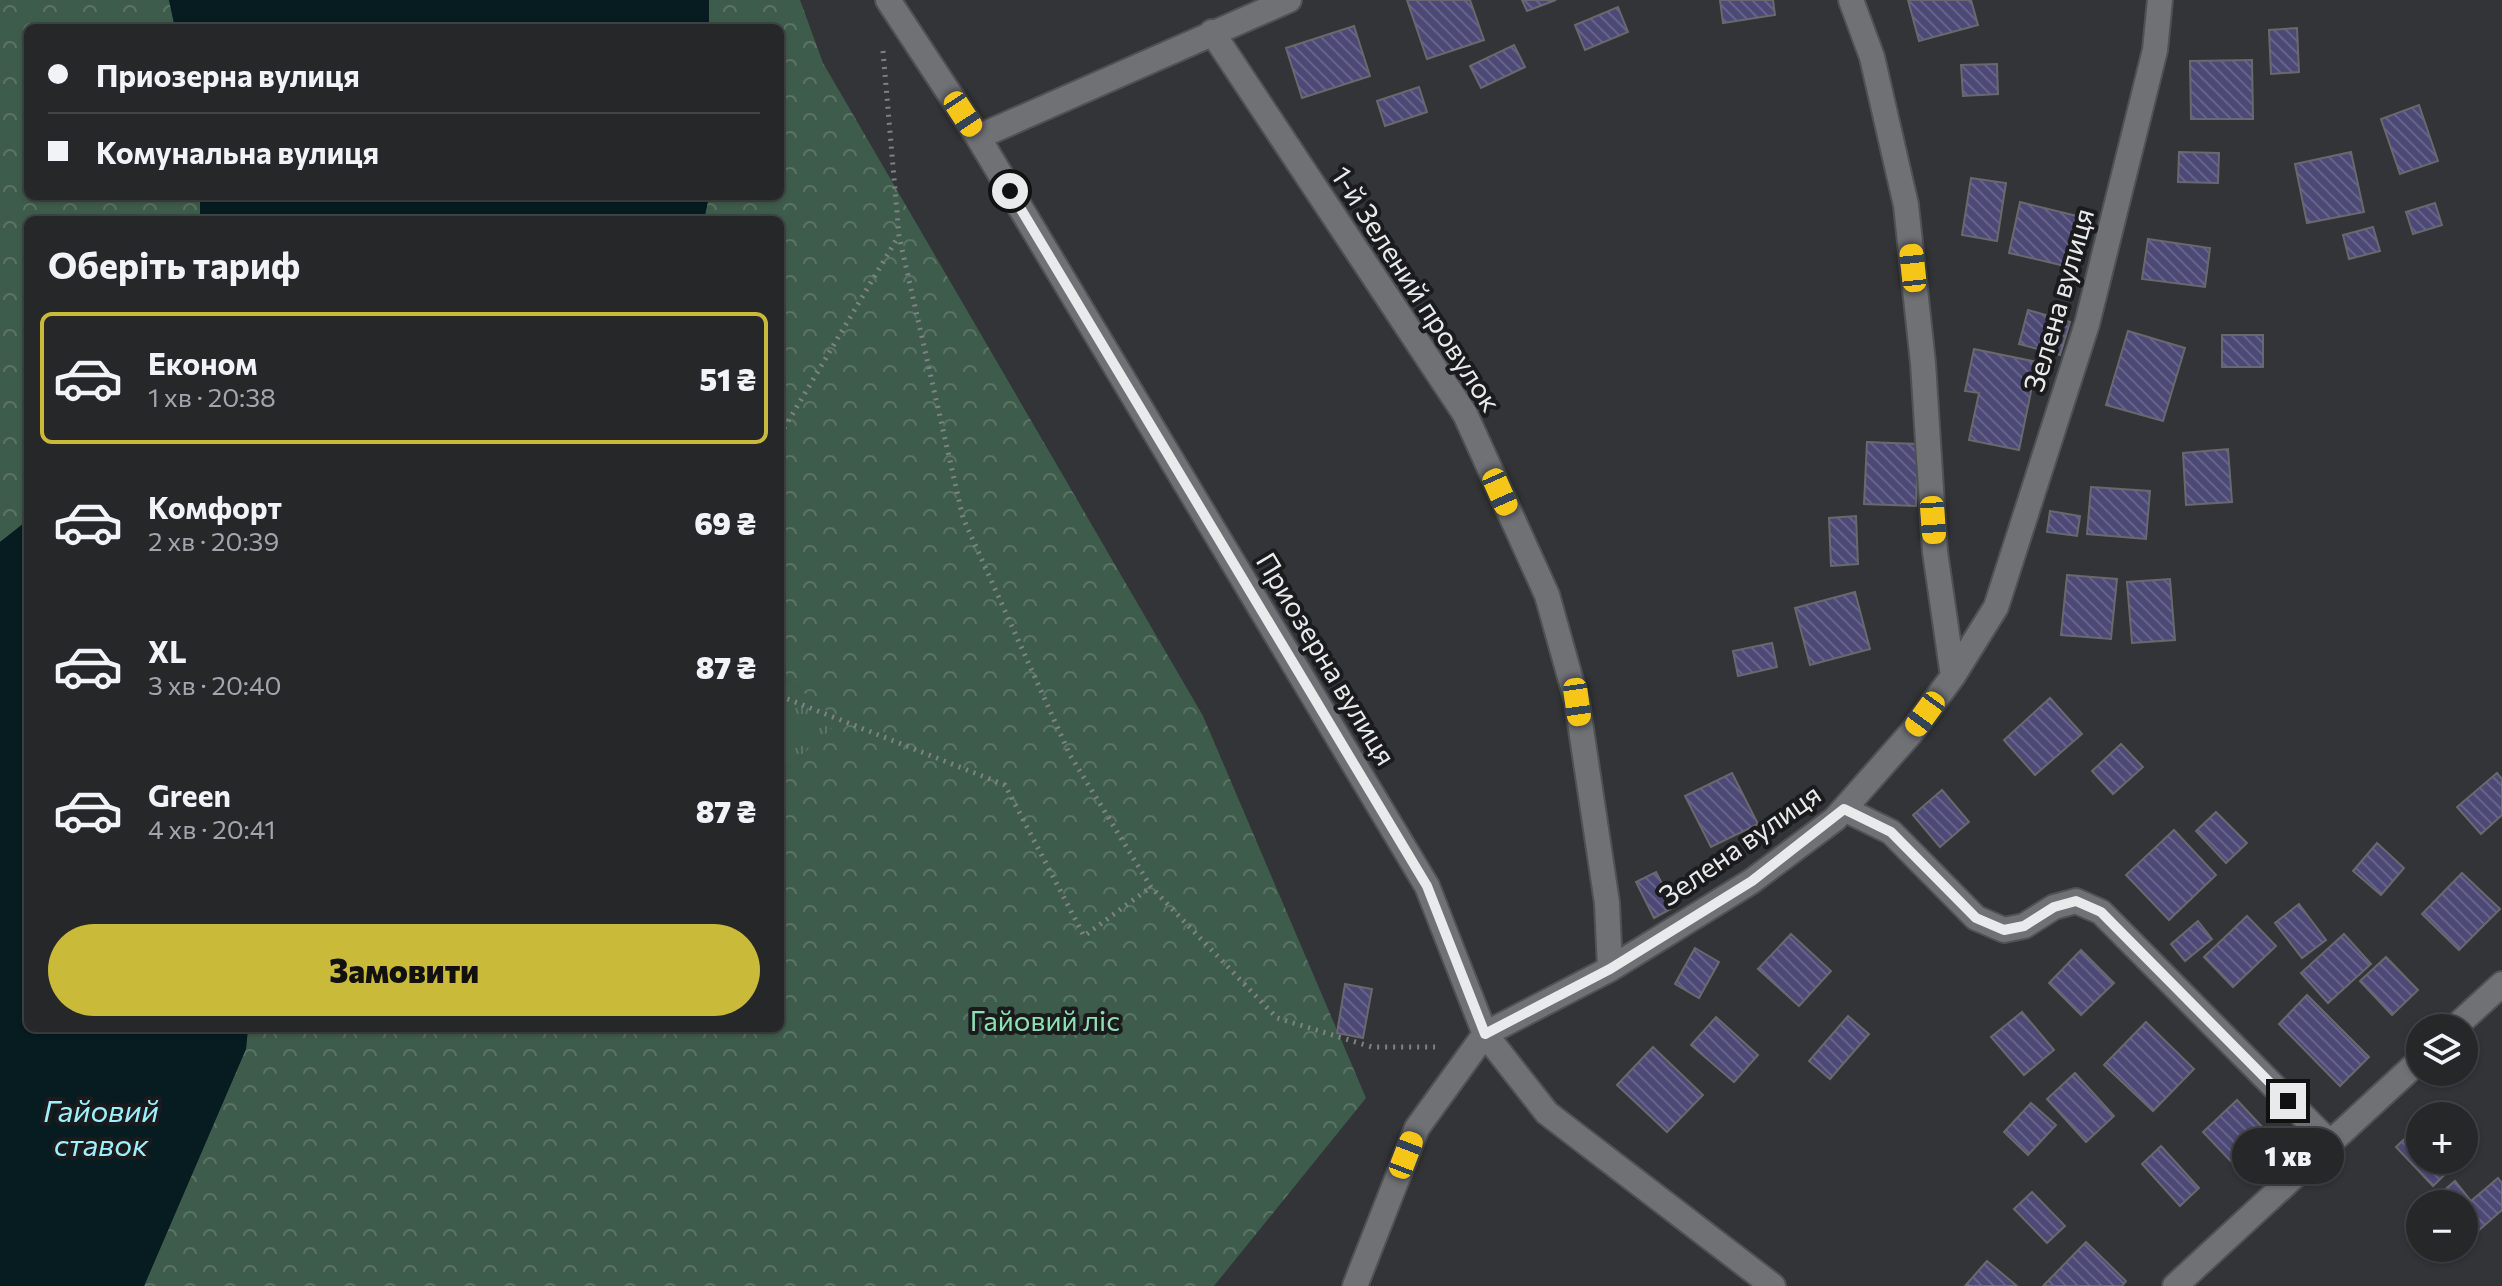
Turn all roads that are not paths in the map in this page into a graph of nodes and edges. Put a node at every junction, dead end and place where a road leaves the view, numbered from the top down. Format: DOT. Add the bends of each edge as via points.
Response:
graph roads {
  1 [pos="888,0"];
  2 [pos="1289,0"];
  3 [pos="1851,0"];
  4 [pos="2160,0"];
  5 [pos="1212,32"];
  6 [pos="978,137"];
  7 [pos="1953,676"];
  8 [pos="1844,809"];
  9 [pos="1610,969"];
  10 [pos="2502,984"];
  11 [pos="2469,1014"];
  12 [pos="1479,1041"];
  13 [pos="2406,1073"];
  14 [pos="2330,1143"];
  15 [pos="1355,1286"];
  16 [pos="1773,1286"];
  17 [pos="2175,1286"];
  1 -- 6 [label="street, Приозерна вулиця"];
  2 -- 5 [label="street"];
  3 -- 7 [label="street" via="1872,57 1906,205 1935,552"];
  4 -- 7 [label="street, Зелена вулиця" via="2155,50 2087,324 1996,607"];
  5 -- 6 [label="street"];
  5 -- 9 [label="street, 1-й Зелений провулок" via="1465,414 1547,595 1577,702 1607,903"];
  6 -- 12 [label="street, Приозерна вулиця" via="1427,886"];
  7 -- 8 [label="street, Зелена вулиця"];
  8 -- 9 [label="street, Зелена вулиця" via="1752,881"];
  8 -- 14 [label="street" via="1891,832 1976,918 2004,930 2076,901 2101,912"];
  9 -- 12 [label="street, Зелена вулиця"];
  10 -- 11 [label="street"];
  12 -- 15 [label="street, Зелена вулиця" via="1417,1128"];
  12 -- 16 [label="street, Приозерна вулиця" via="1547,1113"];
  13 -- 14 [label="street"];
  14 -- 17 [label="street"];
}
